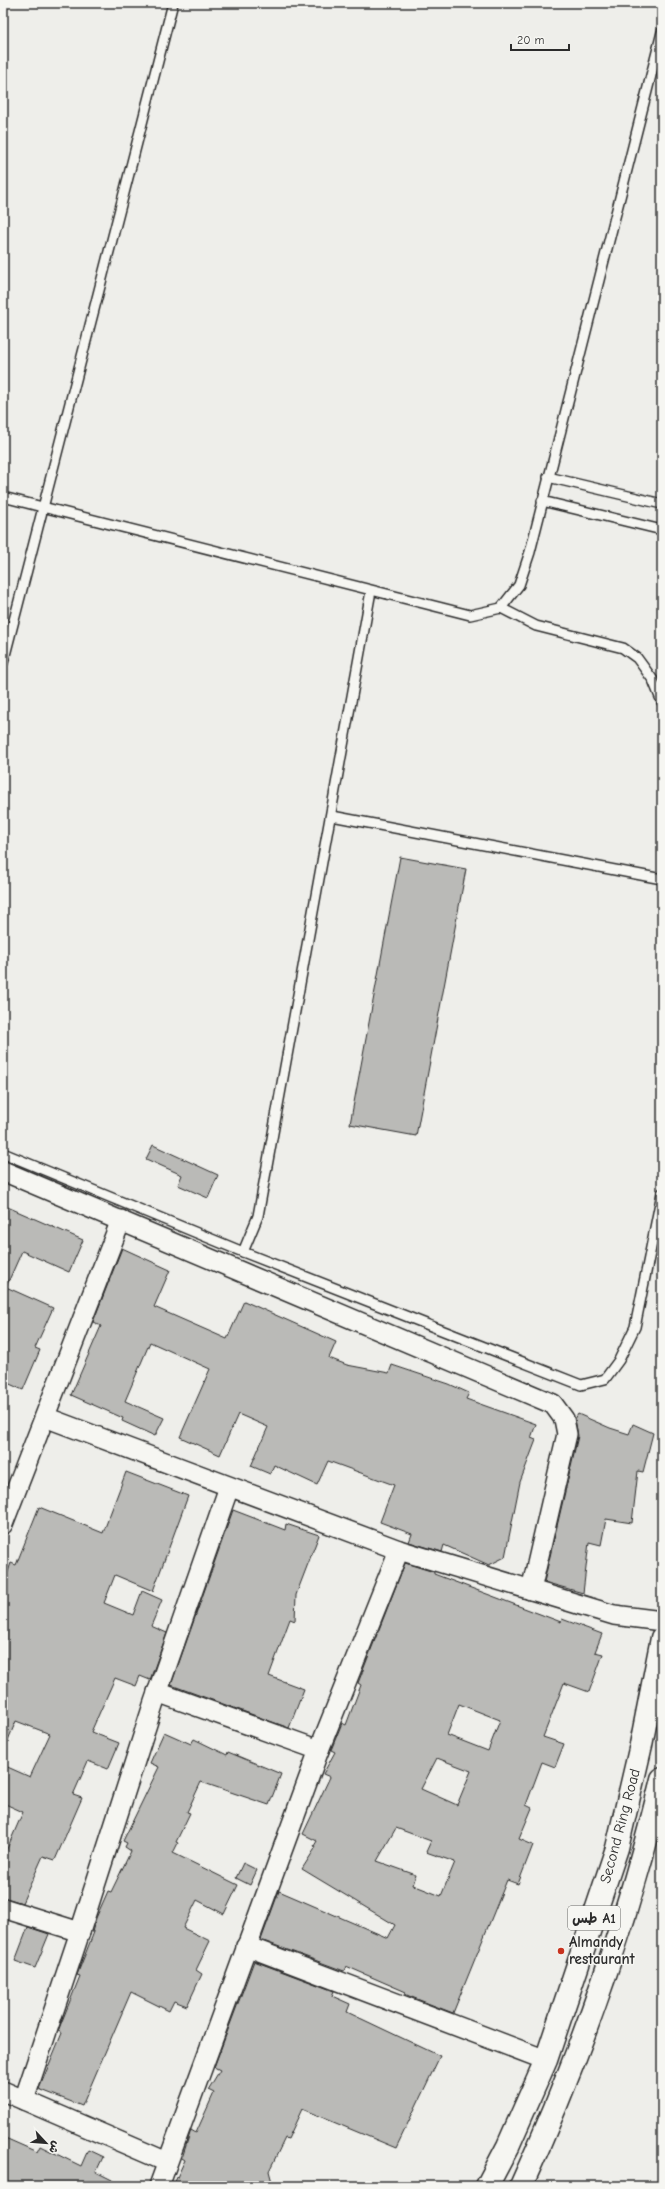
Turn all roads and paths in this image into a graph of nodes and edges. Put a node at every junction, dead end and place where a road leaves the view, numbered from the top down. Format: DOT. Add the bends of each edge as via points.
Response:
graph roads {
  1 [pos="174,3"];
  2 [pos="662,32"];
  3 [pos="548,477"];
  4 [pos="3,497"];
  5 [pos="542,501"];
  6 [pos="662,504"];
  7 [pos="44,509"];
  8 [pos="662,530"];
  9 [pos="371,591"];
  10 [pos="501,608"];
  11 [pos="3,664"];
  12 [pos="662,702"];
  13 [pos="332,816"];
  14 [pos="662,879"];
  15 [pos="3,1153"];
  16 [pos="3,1171"];
  17 [pos="662,1193"];
  18 [pos="121,1220"];
  19 [pos="243,1252"];
  20 [pos="46,1417"];
  21 [pos="229,1487"];
  22 [pos="3,1524"];
  23 [pos="399,1550"];
  24 [pos="532,1590"];
  25 [pos="662,1621"];
  26 [pos="662,1638"];
  27 [pos="157,1692"];
  28 [pos="320,1750"];
  29 [pos="662,1779"];
  30 [pos="3,1908"];
  31 [pos="80,1932"];
  32 [pos="246,1946"];
  33 [pos="546,2060"];
  34 [pos="3,2090"];
  35 [pos="24,2100"];
  36 [pos="167,2162"];
  37 [pos="159,2186"];
  38 [pos="487,2186"];
  39 [pos="521,2186"];
  1 -- 7 [label="lane"];
  2 -- 3 [label="lane"];
  3 -- 5 [label="lane"];
  3 -- 6 [label="lane"];
  4 -- 7 [label="lane"];
  5 -- 8 [label="lane"];
  5 -- 10 [label="lane" via="519,585"];
  7 -- 9 [label="lane"];
  7 -- 11 [label="lane"];
  9 -- 10 [label="lane" via="470,615"];
  9 -- 13 [label="lane"];
  10 -- 12 [label="lane" via="536,626 623,648 637,658 654,680"];
  13 -- 14 [label="lane"];
  13 -- 19 [label="lane" via="258,1216"];
  15 -- 19 [label="lane"];
  16 -- 18 [label="street"];
  17 -- 19 [label="lane" via="635,1327 619,1360 605,1379 581,1385"];
  18 -- 20 [label="street"];
  18 -- 24 [label="street" via="553,1404 564,1419 567,1434"];
  20 -- 21 [label="street"];
  20 -- 22 [label="street"];
  21 -- 23 [label="street"];
  21 -- 27 [label="street"];
  23 -- 24 [label="street"];
  23 -- 28 [label="street"];
  24 -- 25 [label="street" via="614,1616"];
  26 -- 33 [label="highway, Second Ring Road / طس A1" via="617,1848"];
  27 -- 28 [label="street"];
  27 -- 31 [label="street"];
  28 -- 32 [label="street"];
  29 -- 39 [label="highway, Second Ring Road / طس A1" via="642,1860 606,1973 551,2120"];
  30 -- 31 [label="street"];
  31 -- 35 [label="street"];
  32 -- 33 [label="street"];
  32 -- 36 [label="street"];
  33 -- 38 [label="highway, Second Ring Road / طس A1" via="508,2146"];
  34 -- 35 [label="street"];
  35 -- 36 [label="street"];
  36 -- 37 [label="street"];
}
